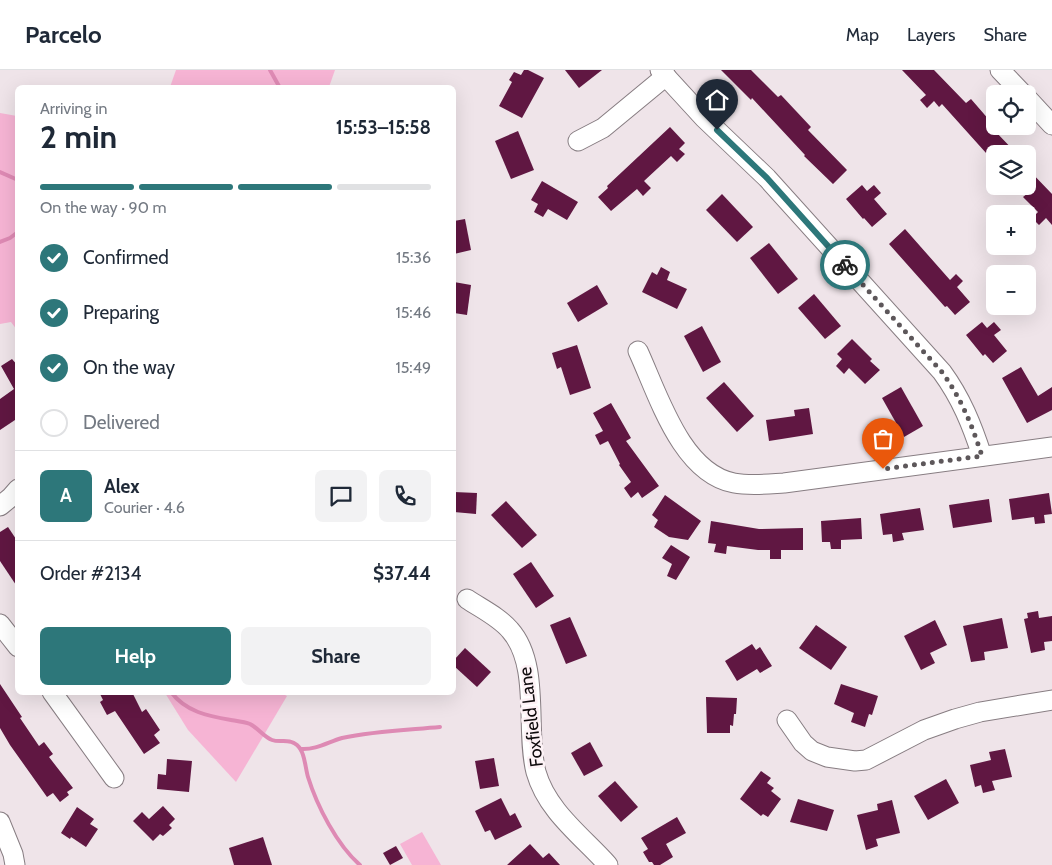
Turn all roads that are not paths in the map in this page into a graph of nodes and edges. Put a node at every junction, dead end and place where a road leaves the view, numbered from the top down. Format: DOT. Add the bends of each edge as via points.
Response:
graph roads {
  1 [pos="1000,70"];
  2 [pos="663,73"];
  3 [pos="1014,85"];
  4 [pos="1036,107"];
  5 [pos="1052,124"];
  6 [pos="578,140"];
  7 [pos="638,351"];
  8 [pos="1052,447"];
  9 [pos="982,456"];
  10 [pos="15,493"];
  11 [pos="0,506"];
  12 [pos="467,599"];
  13 [pos="0,624"];
  14 [pos="15,643"];
  15 [pos="54,695"];
  16 [pos="1052,700"];
  17 [pos="787,720"];
  18 [pos="114,778"];
  19 [pos="0,822"];
  20 [pos="14,865"];
  21 [pos="608,865"];
  1 -- 3 [label="street"];
  2 -- 6 [label="street" via="603,128"];
  2 -- 9 [label="street" via="704,118 767,178 942,372 963,405"];
  4 -- 5 [label="street"];
  7 -- 9 [label="street" via="682,444 700,465 734,483 784,483"];
  8 -- 9 [label="street"];
  10 -- 11 [label="street"];
  12 -- 21 [label="street, Foxfield Lane" via="497,618 516,638 528,676 533,750 542,788 559,814"];
  13 -- 14 [label="street"];
  15 -- 18 [label="street"];
  16 -- 17 [label="street" via="955,719 924,730 866,760 855,761 812,751"];
  19 -- 20 [label="street"];
}
